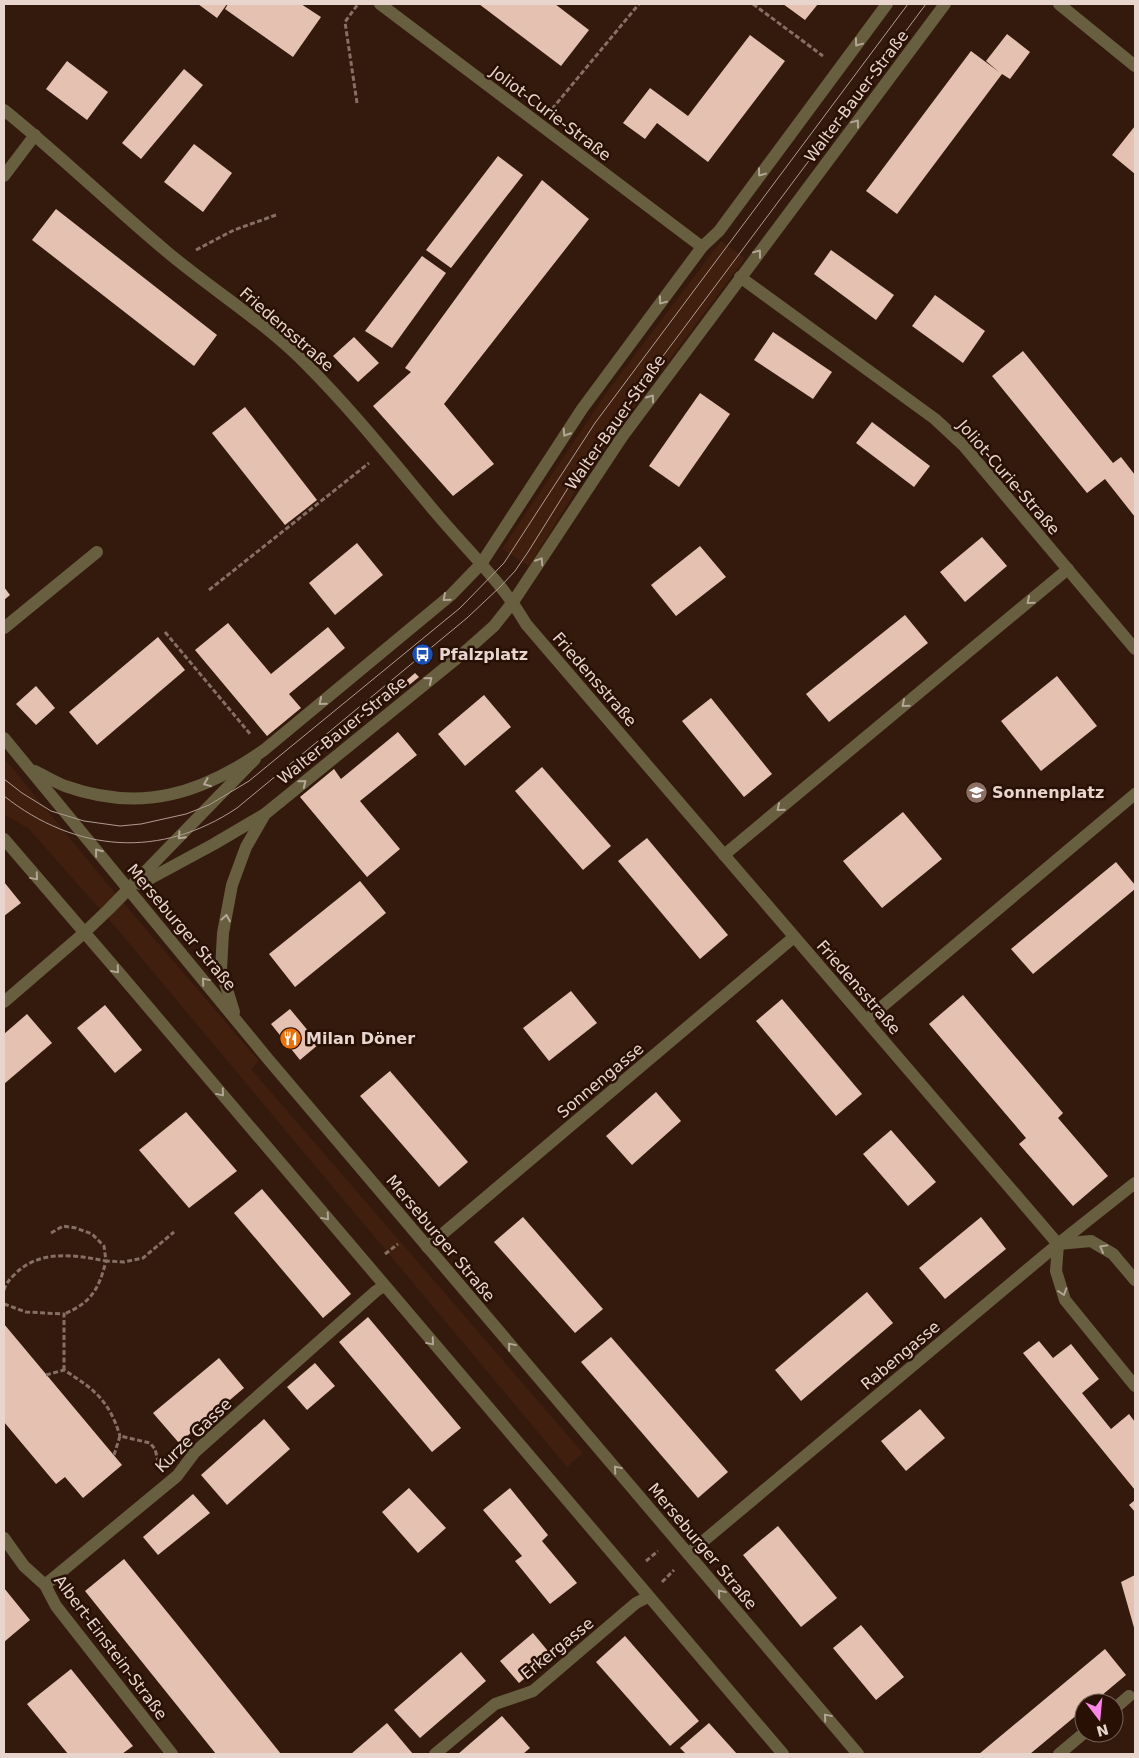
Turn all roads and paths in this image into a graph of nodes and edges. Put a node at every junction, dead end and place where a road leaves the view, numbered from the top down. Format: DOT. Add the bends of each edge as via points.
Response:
graph roads {
  1 [pos="358,4"];
  2 [pos="380,4"];
  3 [pos="639,4"];
  4 [pos="753,4"];
  5 [pos="887,4"];
  6 [pos="945,4"];
  7 [pos="1059,4"];
  8 [pos="1135,66"];
  9 [pos="839,68"];
  10 [pos="357,103"];
  11 [pos="4,110"];
  12 [pos="539,125"];
  13 [pos="35,135"];
  14 [pos="4,176"];
  15 [pos="276,215"];
  16 [pos="702,248"];
  17 [pos="166,252"];
  18 [pos="740,276"];
  19 [pos="384,452"];
  20 [pos="98,552"];
  21 [pos="481,564"];
  22 [pos="1068,570"];
  23 [pos="209,590"];
  24 [pos="513,602"];
  25 [pos="4,628"];
  26 [pos="165,632"];
  27 [pos="1135,649"];
  28 [pos="4,738"];
  29 [pos="264,750"];
  30 [pos="30,769"];
  31 [pos="1135,794"];
  32 [pos="265,814"];
  33 [pos="4,839"];
  34 [pos="724,855"];
  35 [pos="129,890"];
  36 [pos="84,933"];
  37 [pos="794,937"];
  38 [pos="4,1002"];
  39 [pos="235,1017"];
  40 [pos="866,1020"];
  41 [pos="1135,1183"];
  42 [pos="414,1231"];
  43 [pos="174,1232"];
  44 [pos="51,1233"];
  45 [pos="1058,1244"];
  46 [pos="427,1247"];
  47 [pos="106,1261"];
  48 [pos="369,1267"];
  49 [pos="1135,1280"];
  50 [pos="384,1286"];
  51 [pos="4,1290"];
  52 [pos="4,1304"];
  53 [pos="64,1314"];
  54 [pos="64,1370"];
  55 [pos="46,1375"];
  56 [pos="1135,1386"];
  57 [pos="120,1436"];
  58 [pos="114,1456"];
  59 [pos="161,1473"];
  60 [pos="4,1538"];
  61 [pos="675,1538"];
  62 [pos="688,1554"];
  63 [pos="630,1574"];
  64 [pos="45,1585"];
  65 [pos="648,1597"];
  66 [pos="1129,1696"];
  67 [pos="1124,1700"];
  68 [pos="1074,1741"];
  69 [pos="172,1754"];
  70 [pos="435,1754"];
  71 [pos="782,1754"];
  72 [pos="858,1754"];
  73 [pos="1059,1754"];
  1 -- 10 [label="path" via="345,22"];
  2 -- 12 [label="street, Joliot-Curie-Straße"];
  3 -- 12 [label="path"];
  4 -- 9 [label="path"];
  5 -- 9 [label="street, Walter-Bauer-Straße, one-way"];
  18 -- 6 [label="street, Walter-Bauer-Straße, one-way"];
  7 -- 8 [label="street"];
  9 -- 16 [label="street, Walter-Bauer-Straße, one-way" via="719,231"];
  11 -- 13 [label="street, Friedensstraße"];
  12 -- 16 [label="street, Joliot-Curie-Straße"];
  13 -- 14 [label="street"];
  13 -- 17 [label="street, Friedensstraße"];
  15 -- 17 [label="path" via="234,230 196,250 178,238"];
  16 -- 21 [label="street, Walter-Bauer-Straße, one-way" via="582,409"];
  17 -- 19 [label="street, Friedensstraße" via="306,363"];
  18 -- 22 [label="street, Joliot-Curie-Straße" via="934,419 963,445"];
  24 -- 18 [label="street, Walter-Bauer-Straße, one-way" via="622,437"];
  19 -- 21 [label="street, Friedensstraße"];
  19 -- 23 [label="path"];
  20 -- 25 [label="street"];
  21 -- 24 [label="street, Friedensstraße"];
  21 -- 29 [label="street, Walter-Bauer-Straße, one-way" via="451,594"];
  22 -- 27 [label="street, Joliot-Curie-Straße"];
  22 -- 34 [label="street, one-way"];
  32 -- 24 [label="street, Walter-Bauer-Straße, one-way" via="467,650 494,626"];
  24 -- 34 [label="street, Friedensstraße" via="526,624"];
  26 -- 29 [label="path"];
  28 -- 30 [label="street, Merseburger Straße"];
  29 -- 30 [label="street, one-way" via="236,769 208,782 157,798 101,795 65,786"];
  29 -- 35 [label="street, one-way"];
  35 -- 30 [label="street, Merseburger Straße, one-way"];
  31 -- 40 [label="street"];
  32 -- 35 [label="street"];
  39 -- 32 [label="street, one-way" via="221,970 223,933 232,885 246,847"];
  33 -- 36 [label="street, one-way"];
  34 -- 37 [label="street, Friedensstraße"];
  35 -- 36 [label="street"];
  39 -- 35 [label="street, Merseburger Straße, one-way"];
  36 -- 38 [label="street"];
  36 -- 48 [label="street, one-way"];
  37 -- 40 [label="street, Friedensstraße"];
  37 -- 46 [label="street, Sonnengasse"];
  39 -- 42 [label="street, Merseburger Straße"];
  40 -- 45 [label="street, Friedensstraße"];
  41 -- 45 [label="street, Rabengasse"];
  42 -- 46 [label="street, Merseburger Straße"];
  42 -- 48 [label="path"];
  43 -- 47 [label="path" via="143,1258"];
  44 -- 47 [label="path" via="63,1226 92,1234 104,1246"];
  49 -- 45 [label="street, one-way" via="1113,1254 1091,1241"];
  45 -- 56 [label="street, one-way" via="1056,1272 1065,1300"];
  45 -- 62 [label="street, Rabengasse"];
  61 -- 46 [label="street, Merseburger Straße, one-way"];
  47 -- 51 [label="path" via="67,1255 45,1257 22,1267 5,1284"];
  47 -- 53 [label="path" via="101,1281 91,1297 77,1309"];
  48 -- 50 [label="street"];
  50 -- 63 [label="street, one-way"];
  50 -- 64 [label="street, Kurze Gasse" via="195,1452 177,1476"];
  52 -- 53 [label="path" via="26,1312"];
  53 -- 54 [label="path"];
  54 -- 55 [label="path"];
  54 -- 57 [label="path" via="104,1401"];
  57 -- 58 [label="path"];
  57 -- 59 [label="path" via="150,1443 155,1449"];
  60 -- 64 [label="street, Albert-Einstein-Straße" via="24,1566"];
  61 -- 62 [label="street, Merseburger Straße"];
  61 -- 63 [label="path"];
  62 -- 65 [label="path"];
  72 -- 62 [label="street, Merseburger Straße, one-way"];
  63 -- 65 [label="street"];
  64 -- 69 [label="street, Albert-Einstein-Straße" via="56,1606"];
  65 -- 70 [label="street, Erkergasse" via="636,1603 533,1691 495,1704"];
  65 -- 71 [label="street"];
  66 -- 67 [label="street"];
  68 -- 73 [label="street"];
}
